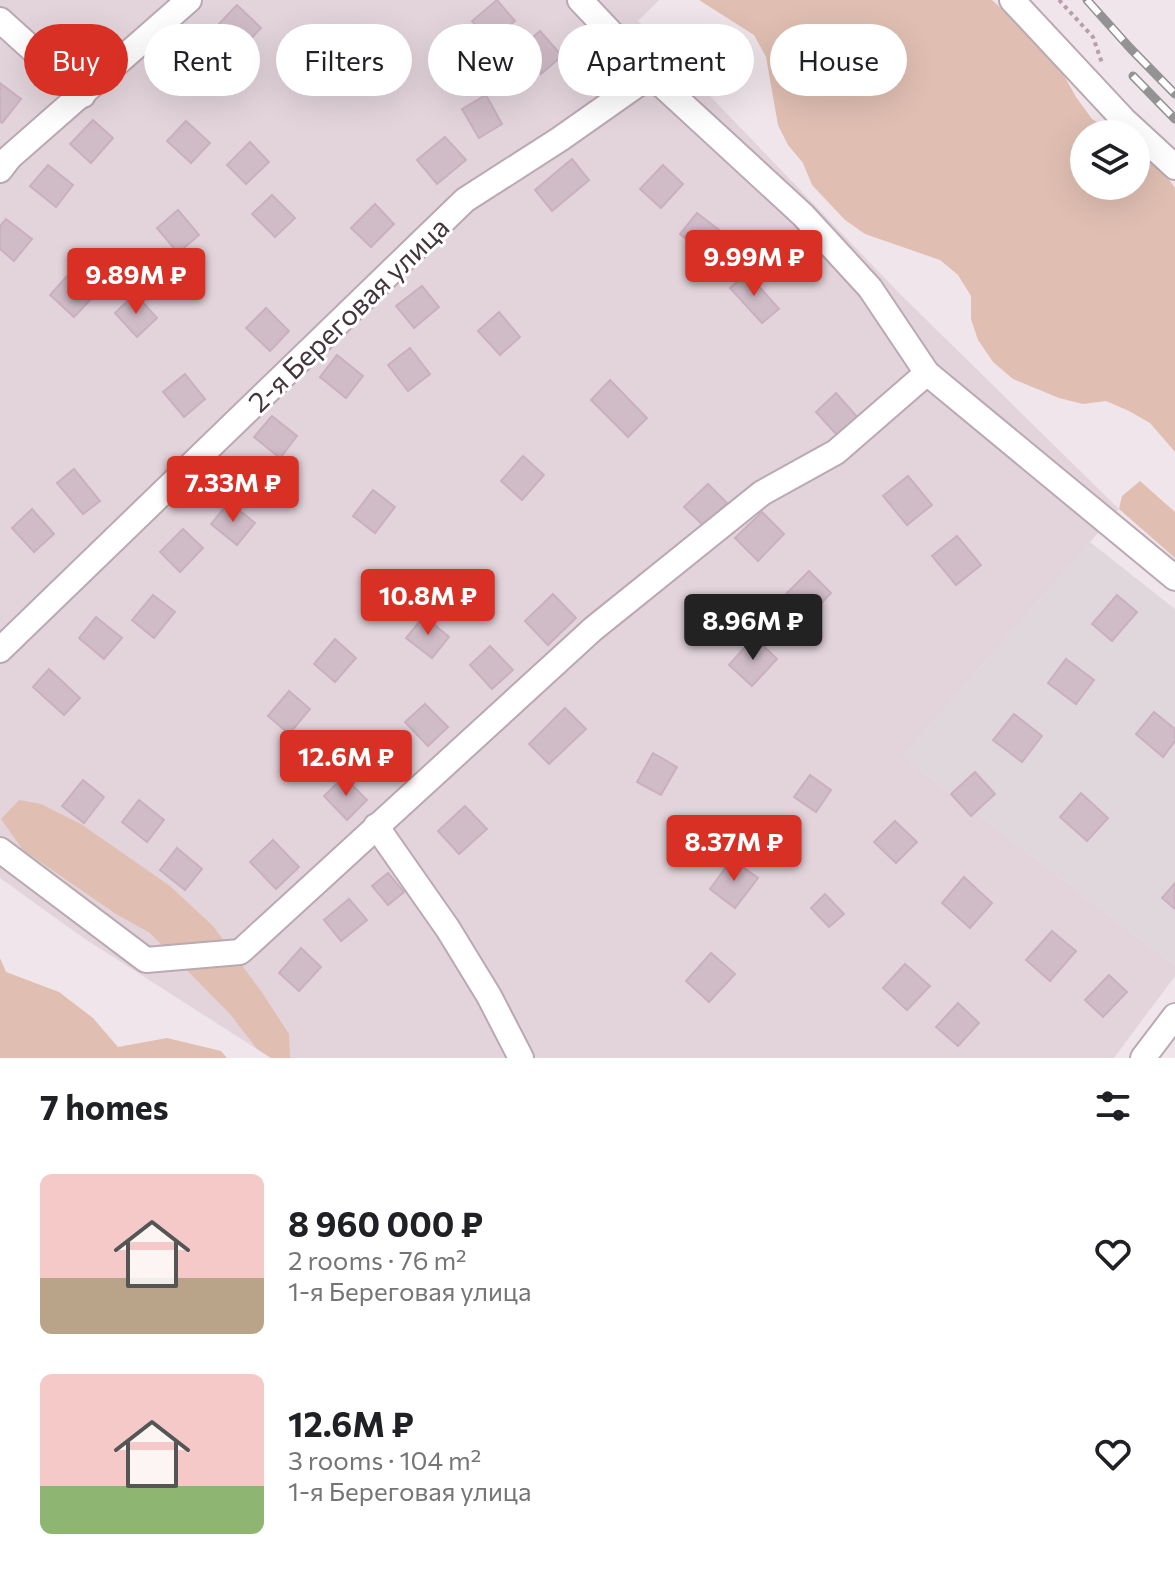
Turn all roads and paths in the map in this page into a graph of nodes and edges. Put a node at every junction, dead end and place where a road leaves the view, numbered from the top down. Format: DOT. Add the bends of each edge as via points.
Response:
graph roads {
  1 [pos="189,0"];
  2 [pos="580,0"];
  3 [pos="1012,0"];
  4 [pos="0,20"];
  5 [pos="603,24"];
  6 [pos="24,42"];
  7 [pos="128,55"];
  8 [pos="82,96"];
  9 [pos="621,96"];
  10 [pos="674,96"];
  11 [pos="3,162"];
  12 [pos="1175,167"];
  13 [pos="927,373"];
  14 [pos="1175,578"];
  15 [pos="0,650"];
  16 [pos="376,826"];
  17 [pos="0,850"];
  18 [pos="1175,1016"];
  19 [pos="521,1058"];
  20 [pos="1143,1058"];
  1 -- 7 [label="street"];
  2 -- 5 [label="street"];
  3 -- 12 [label="street"];
  4 -- 6 [label="street"];
  8 -- 11 [label="street"];
  9 -- 15 [label="street, 2-я Береговая улица" via="465,200"];
  10 -- 13 [label="street" via="803,215 870,288"];
  13 -- 14 [label="street"];
  13 -- 16 [label="street" via="836,452 762,493 593,629"];
  16 -- 17 [label="street" via="240,952 146,960"];
  16 -- 19 [label="street" via="448,929"];
  18 -- 20 [label="street"];
}
